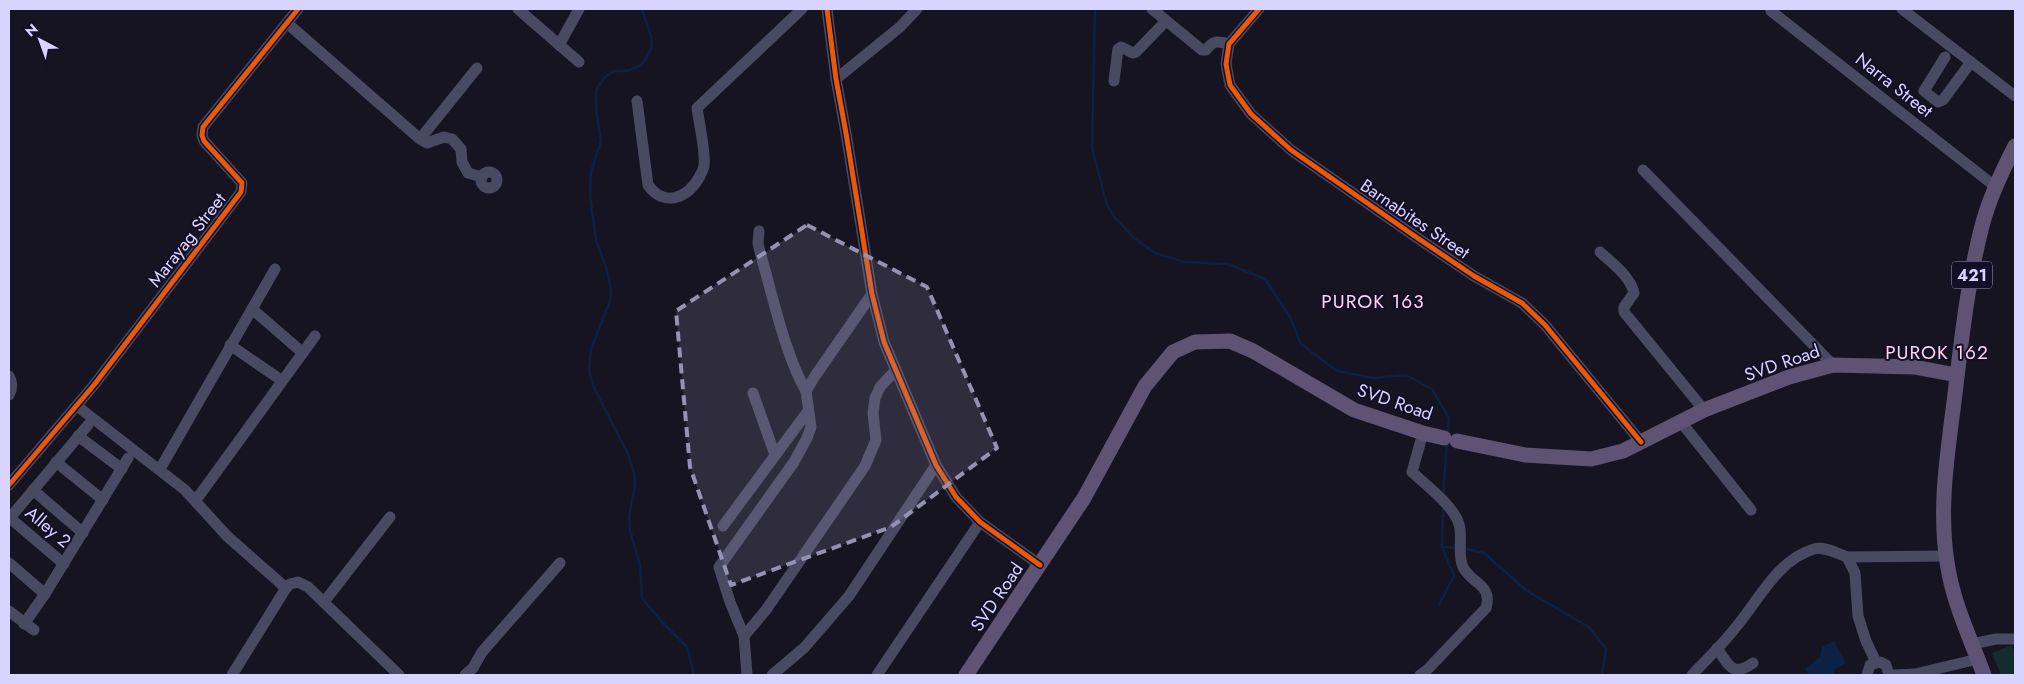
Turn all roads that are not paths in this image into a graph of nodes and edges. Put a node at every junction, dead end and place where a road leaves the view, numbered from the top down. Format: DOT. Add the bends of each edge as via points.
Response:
graph roads {
  1 [pos="298,9"];
  2 [pos="579,9"];
  3 [pos="802,9"];
  4 [pos="827,9"];
  5 [pos="917,9"];
  6 [pos="1152,9"];
  7 [pos="1259,9"];
  8 [pos="1902,9"];
  9 [pos="522,10"];
  10 [pos="1771,11"];
  11 [pos="1166,21"];
  12 [pos="288,23"];
  13 [pos="1229,44"];
  14 [pos="559,45"];
  15 [pos="1945,57"];
  16 [pos="579,62"];
  17 [pos="1971,62"];
  18 [pos="477,68"];
  19 [pos="836,79"];
  20 [pos="1114,81"];
  21 [pos="2015,96"];
  22 [pos="637,101"];
  23 [pos="420,139"];
  24 [pos="2015,146"];
  25 [pos="1643,170"];
  26 [pos="482,176"];
  27 [pos="1996,188"];
  28 [pos="759,231"];
  29 [pos="1600,252"];
  30 [pos="275,269"];
  31 [pos="872,294"];
  32 [pos="252,309"];
  33 [pos="315,336"];
  34 [pos="230,345"];
  35 [pos="303,353"];
  36 [pos="1833,365"];
  37 [pos="896,370"];
  38 [pos="1957,375"];
  39 [pos="9,376"];
  40 [pos="281,380"];
  41 [pos="806,391"];
  42 [pos="753,393"];
  43 [pos="9,395"];
  44 [pos="77,406"];
  45 [pos="1704,410"];
  46 [pos="808,411"];
  47 [pos="1681,422"];
  48 [pos="88,425"];
  49 [pos="1423,433"];
  50 [pos="78,436"];
  51 [pos="1641,442"];
  52 [pos="776,456"];
  53 [pos="56,462"];
  54 [pos="936,465"];
  55 [pos="160,469"];
  56 [pos="9,484"];
  57 [pos="32,490"];
  58 [pos="102,500"];
  59 [pos="196,500"];
  60 [pos="1751,510"];
  61 [pos="390,517"];
  62 [pos="9,518"];
  63 [pos="980,522"];
  64 [pos="723,526"];
  65 [pos="83,533"];
  66 [pos="1946,556"];
  67 [pos="1847,557"];
  68 [pos="9,562"];
  69 [pos="560,562"];
  70 [pos="64,564"];
  71 [pos="1040,565"];
  72 [pos="286,588"];
  73 [pos="45,594"];
  74 [pos="324,602"];
  75 [pos="9,611"];
  76 [pos="744,636"];
  77 [pos="2015,639"];
  78 [pos="1972,644"];
  79 [pos="1717,648"];
  80 [pos="1978,659"];
  81 [pos="1876,662"];
  82 [pos="1753,663"];
  83 [pos="232,675"];
  84 [pos="399,675"];
  85 [pos="466,675"];
  86 [pos="747,675"];
  87 [pos="772,675"];
  88 [pos="877,675"];
  89 [pos="966,675"];
  90 [pos="1420,675"];
  91 [pos="1692,675"];
  92 [pos="1867,675"];
  93 [pos="1889,675"];
  94 [pos="1894,675"];
  95 [pos="1984,675"];
  1 -- 12 [label="street, Marayag Street"];
  2 -- 14 [label="street"];
  3 -- 22 [label="street" via="698,108 704,167 697,182 686,193 673,199 660,196 648,185"];
  4 -- 19 [label="street"];
  5 -- 19 [label="street" via="900,27"];
  6 -- 11 [label="street"];
  7 -- 13 [label="street"];
  8 -- 17 [label="street"];
  9 -- 14 [label="street"];
  10 -- 27 [label="street, Narra Street"];
  11 -- 13 [label="street" via="1202,50 1212,42"];
  11 -- 20 [label="street" via="1133,54 1120,47 1118,49"];
  12 -- 23 [label="street"];
  12 -- 44 [label="street, Marayag Street" via="203,127 204,141 242,183 241,192"];
  13 -- 51 [label="street, Barnabites Street" via="1226,64 1230,85 1259,123 1291,150 1416,237 1522,303 1545,325"];
  14 -- 16 [label="street"];
  15 -- 17 [label="street" via="1924,91 1938,102 1943,100"];
  17 -- 21 [label="street"];
  18 -- 23 [label="street"];
  19 -- 31 [label="street"];
  23 -- 26 [label="street" via="427,143 444,137 452,140 461,149 462,162 468,173"];
  24 -- 27 [label="main road, 421"];
  25 -- 36 [label="street"];
  27 -- 38 [label="main road, 421" via="1982,226"];
  28 -- 41 [label="street" via="760,252 779,318"];
  29 -- 45 [label="street" via="1633,288 1634,293 1624,312"];
  30 -- 32 [label="street"];
  31 -- 37 [label="street" via="884,342"];
  31 -- 41 [label="street"];
  32 -- 34 [label="street"];
  32 -- 35 [label="street"];
  33 -- 35 [label="street"];
  34 -- 40 [label="street"];
  34 -- 55 [label="street"];
  35 -- 40 [label="street"];
  36 -- 38 [label="main road, SVD Road" via="1914,367"];
  36 -- 45 [label="main road, SVD Road" via="1789,377"];
  37 -- 54 [label="street"];
  37 -- 76 [label="street" via="875,398 876,440 865,466 766,610"];
  38 -- 66 [label="main road, 421" via="1944,497"];
  39 -- 43 [label="street" via="12,391"];
  40 -- 59 [label="street"];
  41 -- 46 [label="street"];
  42 -- 52 [label="street"];
  44 -- 55 [label="street"];
  44 -- 56 [label="street, Marayag Street"];
  45 -- 47 [label="main road, SVD Road"];
  46 -- 52 [label="street"];
  46 -- 76 [label="street" via="811,427 794,462 719,567"];
  47 -- 51 [label="main road, SVD Road"];
  47 -- 60 [label="street"];
  48 -- 50 [label="street"];
  49 -- 51 [label="main road, SVD Road" via="1525,455 1591,459"];
  49 -- 71 [label="main road, SVD Road" via="1354,410 1230,341 1195,342 1173,352 1145,386 1084,498"];
  49 -- 90 [label="street" via="1412,472 1455,517 1459,525 1461,562 1488,598 1486,608"];
  50 -- 53 [label="street"];
  50 -- 58 [label="street" via="125,464"];
  52 -- 64 [label="street"];
  53 -- 57 [label="street"];
  53 -- 58 [label="street"];
  54 -- 63 [label="street" via="956,497"];
  54 -- 87 [label="street" via="849,596 804,648"];
  55 -- 59 [label="street"];
  57 -- 62 [label="street"];
  57 -- 65 [label="street"];
  58 -- 65 [label="street"];
  59 -- 72 [label="street" via="227,536"];
  61 -- 74 [label="street"];
  62 -- 70 [label="street, Alley 2"];
  63 -- 71 [label="street"];
  63 -- 88 [label="street"];
  65 -- 70 [label="street"];
  66 -- 67 [label="street"];
  66 -- 78 [label="main road, 421" via="1956,600"];
  67 -- 79 [label="street" via="1814,549 1788,562"];
  67 -- 81 [label="street" via="1855,573 1858,616"];
  68 -- 73 [label="street"];
  69 -- 85 [label="street"];
  70 -- 73 [label="street"];
  71 -- 89 [label="main road, SVD Road"];
  72 -- 74 [label="street" via="298,582"];
  72 -- 83 [label="street"];
  73 -- 75 [label="street" via="29,627"];
  74 -- 84 [label="street"];
  76 -- 86 [label="street"];
  77 -- 78 [label="street"];
  78 -- 80 [label="main road, 421"];
  79 -- 82 [label="street" via="1728,666 1736,670 1744,670"];
  79 -- 91 [label="street"];
  80 -- 94 [label="street" via="1914,674"];
  80 -- 95 [label="main road, 421"];
  81 -- 92 [label="street" via="1870,665"];
  81 -- 93 [label="street" via="1886,665"];
}
